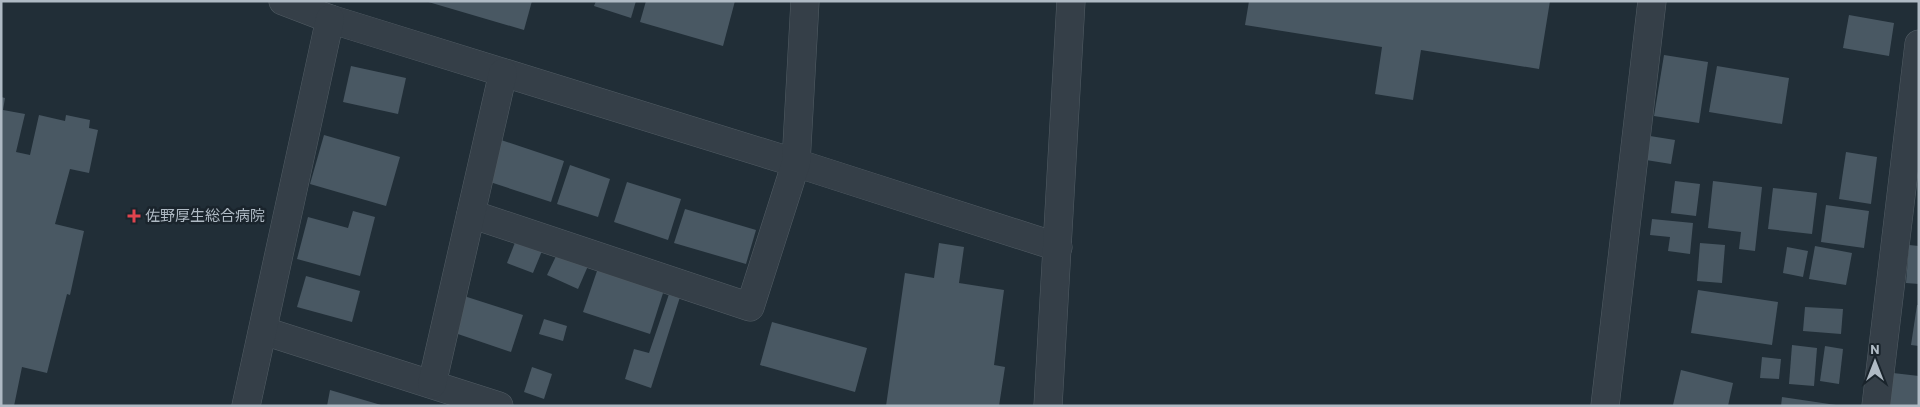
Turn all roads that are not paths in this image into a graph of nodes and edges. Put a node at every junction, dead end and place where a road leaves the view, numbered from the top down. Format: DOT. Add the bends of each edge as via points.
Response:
graph roads {
  1 [pos="283,1"];
  2 [pos="805,1"];
  3 [pos="1071,1"];
  4 [pos="1652,1"];
  5 [pos="330,20"];
  6 [pos="1919,44"];
  7 [pos="503,73"];
  8 [pos="1914,130"];
  9 [pos="796,163"];
  10 [pos="471,214"];
  11 [pos="1058,247"];
  12 [pos="264,331"];
  13 [pos="432,384"];
  14 [pos="246,406"];
  15 [pos="499,406"];
  16 [pos="1048,406"];
  17 [pos="1605,406"];
  18 [pos="1876,406"];
  1 -- 5 [label="street"];
  2 -- 9 [label="street"];
  3 -- 11 [label="street"];
  4 -- 17 [label="street"];
  5 -- 7 [label="street"];
  5 -- 12 [label="street"];
  6 -- 8 [label="street"];
  7 -- 9 [label="street"];
  7 -- 10 [label="street"];
  8 -- 18 [label="street"];
  9 -- 10 [label="street" via="750,307"];
  9 -- 11 [label="street"];
  10 -- 13 [label="street"];
  11 -- 16 [label="street"];
  12 -- 13 [label="street"];
  12 -- 14 [label="street"];
  13 -- 15 [label="street"];
}
